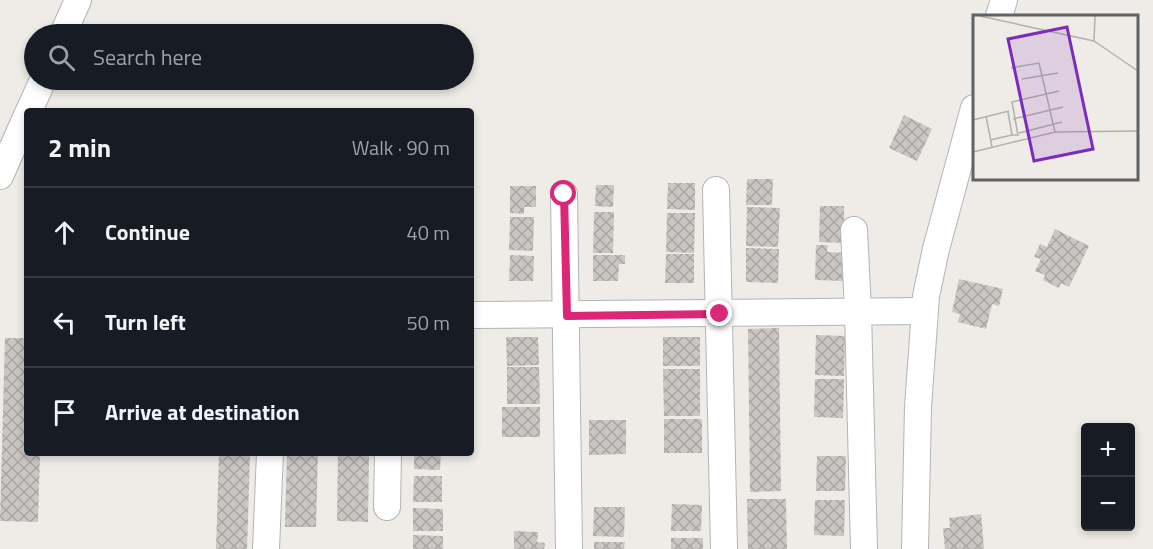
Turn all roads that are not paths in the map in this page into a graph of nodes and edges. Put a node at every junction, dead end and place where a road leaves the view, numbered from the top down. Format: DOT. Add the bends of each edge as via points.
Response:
graph roads {
  1 [pos="78,0"];
  2 [pos="1004,0"];
  3 [pos="999,15"];
  4 [pos="67,24"];
  5 [pos="38,90"];
  6 [pos="30,108"];
  7 [pos="973,115"];
  8 [pos="24,123"];
  9 [pos="0,176"];
  10 [pos="716,190"];
  11 [pos="564,194"];
  12 [pos="854,230"];
  13 [pos="858,311"];
  14 [pos="924,311"];
  15 [pos="720,314"];
  16 [pos="474,315"];
  17 [pos="567,316"];
  18 [pos="270,456"];
  19 [pos="388,456"];
  20 [pos="387,507"];
  21 [pos="266,549"];
  22 [pos="569,549"];
  23 [pos="724,549"];
  24 [pos="864,549"];
  25 [pos="915,549"];
  1 -- 4 [label="street"];
  2 -- 3 [label="street"];
  5 -- 6 [label="street"];
  7 -- 14 [label="street" via="936,249"];
  8 -- 9 [label="street"];
  10 -- 15 [label="street"];
  11 -- 17 [label="street"];
  12 -- 13 [label="street"];
  13 -- 14 [label="street"];
  13 -- 15 [label="street"];
  13 -- 24 [label="street"];
  14 -- 25 [label="street"];
  15 -- 17 [label="street"];
  15 -- 23 [label="street"];
  16 -- 17 [label="street"];
  17 -- 22 [label="street"];
  18 -- 21 [label="street"];
  19 -- 20 [label="street"];
}
